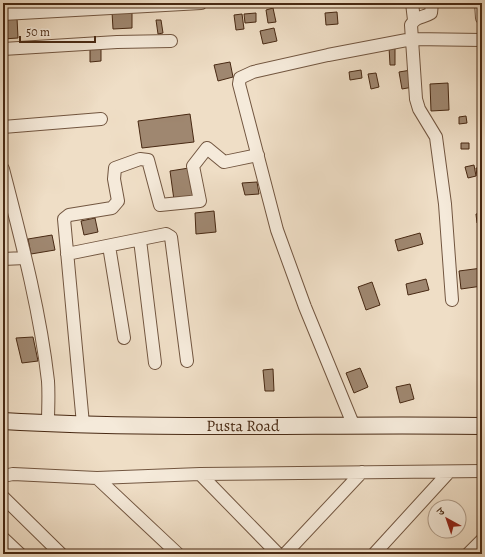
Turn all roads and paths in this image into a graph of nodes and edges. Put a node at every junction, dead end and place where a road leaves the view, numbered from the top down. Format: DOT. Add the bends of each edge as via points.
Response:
graph roads {
  1 [pos="202,3"];
  2 [pos="412,3"];
  3 [pos="432,3"];
  4 [pos="481,3"];
  5 [pos="482,10"];
  6 [pos="3,14"];
  7 [pos="482,18"];
  8 [pos="414,20"];
  9 [pos="412,39"];
  10 [pos="482,40"];
  11 [pos="172,41"];
  12 [pos="3,49"];
  13 [pos="101,119"];
  14 [pos="3,127"];
  15 [pos="258,155"];
  16 [pos="3,169"];
  17 [pos="140,240"];
  18 [pos="109,246"];
  19 [pos="67,254"];
  20 [pos="25,258"];
  21 [pos="3,259"];
  22 [pos="452,300"];
  23 [pos="124,338"];
  24 [pos="188,361"];
  25 [pos="155,363"];
  26 [pos="3,421"];
  27 [pos="48,423"];
  28 [pos="83,424"];
  29 [pos="353,424"];
  30 [pos="482,426"];
  31 [pos="362,472"];
  32 [pos="449,472"];
  33 [pos="482,472"];
  34 [pos="200,474"];
  35 [pos="3,476"];
  36 [pos="97,478"];
  37 [pos="3,497"];
  38 [pos="3,538"];
  39 [pos="482,540"];
  40 [pos="20,554"];
  41 [pos="61,554"];
  42 [pos="178,554"];
  43 [pos="278,554"];
  44 [pos="285,554"];
  45 [pos="374,554"];
  46 [pos="468,554"];
  1 -- 6 [label="street"];
  2 -- 8 [label="street"];
  3 -- 8 [label="street" via="431,13"];
  4 -- 5 [label="street"];
  5 -- 7 [label="street"];
  8 -- 9 [label="street" via="411,25"];
  9 -- 10 [label="street"];
  9 -- 15 [label="street" via="253,72 240,78"];
  9 -- 22 [label="street" via="418,109 436,137 445,204"];
  11 -- 12 [label="street"];
  13 -- 14 [label="street"];
  15 -- 19 [label="street" via="224,162 207,148 194,166 200,201 160,205 148,160 140,159 119,165 113,173 118,201 116,205 112,208 69,215 64,219"];
  15 -- 29 [label="street" via="277,230 305,308"];
  16 -- 20 [label="street"];
  17 -- 18 [label="street"];
  17 -- 24 [label="street" via="166,234 173,241"];
  17 -- 25 [label="street"];
  18 -- 19 [label="street"];
  18 -- 23 [label="street"];
  19 -- 28 [label="street"];
  20 -- 21 [label="street"];
  20 -- 27 [label="street" via="48,382"];
  26 -- 27 [label="street, Pusta Road"];
  27 -- 28 [label="street, Pusta Road"];
  28 -- 29 [label="street, Pusta Road"];
  29 -- 30 [label="street, Pusta Road"];
  31 -- 32 [label="street"];
  31 -- 34 [label="street"];
  31 -- 44 [label="street"];
  32 -- 33 [label="street"];
  32 -- 45 [label="street"];
  34 -- 36 [label="street"];
  34 -- 43 [label="street"];
  35 -- 36 [label="street" via="13,474"];
  36 -- 42 [label="street"];
  37 -- 41 [label="street"];
  38 -- 40 [label="street"];
  39 -- 46 [label="street"];
}
